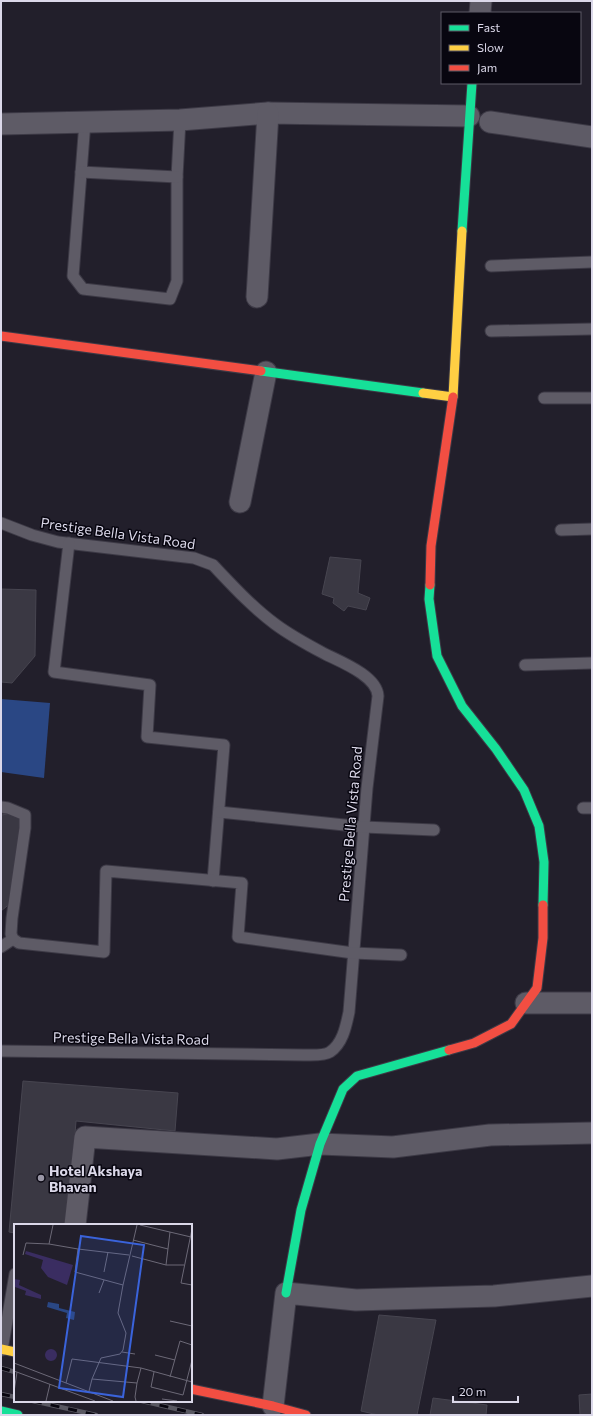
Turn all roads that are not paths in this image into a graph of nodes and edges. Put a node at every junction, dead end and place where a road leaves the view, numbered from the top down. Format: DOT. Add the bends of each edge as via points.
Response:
graph roads {
  1 [pos="481,1"];
  2 [pos="480,12"];
  3 [pos="472,84"];
  4 [pos="268,113"];
  5 [pos="469,116"];
  6 [pos="180,120"];
  7 [pos="85,122"];
  8 [pos="490,122"];
  9 [pos="1,124"];
  10 [pos="592,137"];
  11 [pos="81,172"];
  12 [pos="177,177"];
  13 [pos="592,262"];
  14 [pos="491,266"];
  15 [pos="257,297"];
  16 [pos="592,329"];
  17 [pos="491,330"];
  18 [pos="1,336"];
  19 [pos="266,372"];
  20 [pos="453,397"];
  21 [pos="544,398"];
  22 [pos="592,398"];
  23 [pos="240,502"];
  24 [pos="1,523"];
  25 [pos="592,529"];
  26 [pos="561,530"];
  27 [pos="69,543"];
  28 [pos="592,663"];
  29 [pos="525,665"];
  30 [pos="1,807"];
  31 [pos="219,812"];
  32 [pos="364,827"];
  33 [pos="434,830"];
  34 [pos="213,881"];
  35 [pos="13,940"];
  36 [pos="1,947"];
  37 [pos="354,953"];
  38 [pos="401,956"];
  39 [pos="526,1003"];
  40 [pos="592,1003"];
  41 [pos="1,1051"];
  42 [pos="592,1133"];
  43 [pos="320,1144"];
  44 [pos="74,1224"];
  45 [pos="14,1280"];
  46 [pos="592,1286"];
  47 [pos="286,1294"];
  48 [pos="2,1350"];
  49 [pos="14,1352"];
  50 [pos="192,1389"];
  51 [pos="273,1406"];
  52 [pos="1,1411"];
  53 [pos="18,1415"];
  54 [pos="306,1415"];
  1 -- 2 [label="street"];
  3 -- 5 [label="street"];
  4 -- 5 [label="street"];
  4 -- 6 [label="street"];
  4 -- 15 [label="street"];
  5 -- 20 [label="street"];
  6 -- 7 [label="street"];
  6 -- 12 [label="lane"];
  7 -- 9 [label="street"];
  7 -- 11 [label="lane"];
  8 -- 10 [label="street"];
  11 -- 12 [label="lane"];
  11 -- 12 [label="lane" via="73,276 83,289 170,299 177,281"];
  13 -- 14 [label="lane"];
  16 -- 17 [label="lane"];
  18 -- 19 [label="street"];
  19 -- 20 [label="street"];
  19 -- 23 [label="street"];
  20 -- 39 [label="street" via="431,546 429,599 437,656 462,706 524,790 539,826 544,862 543,938 537,988"];
  21 -- 22 [label="lane"];
  24 -- 27 [label="lane, Prestige Bella Vista Road" via="32,535"];
  25 -- 26 [label="lane"];
  27 -- 31 [label="lane" via="54,672 150,685 146,737 224,745"];
  27 -- 32 [label="lane, Prestige Bella Vista Road" via="194,558 207,562 275,624 296,639 372,682 378,693 378,701"];
  28 -- 29 [label="lane"];
  30 -- 35 [label="lane" via="25,815 12,918"];
  31 -- 32 [label="lane"];
  31 -- 34 [label="lane"];
  32 -- 33 [label="lane"];
  32 -- 37 [label="lane, Prestige Bella Vista Road"];
  34 -- 35 [label="lane" via="106,871 104,952 19,943"];
  34 -- 37 [label="lane" via="242,883 238,937"];
  35 -- 36 [label="lane"];
  37 -- 38 [label="lane"];
  37 -- 41 [label="lane, Prestige Bella Vista Road" via="345,1031 338,1044 329,1052 304,1055"];
  39 -- 40 [label="street"];
  39 -- 43 [label="street" via="511,1024 474,1043 357,1076 343,1089"];
  42 -- 43 [label="street" via="490,1135 393,1146"];
  43 -- 44 [label="street" via="277,1149 85,1137"];
  43 -- 47 [label="street" via="301,1210"];
  45 -- 48 [label="lane"];
  46 -- 47 [label="street" via="494,1296 356,1300"];
  47 -- 51 [label="street"];
  48 -- 49 [label="street"];
  50 -- 51 [label="street"];
  51 -- 54 [label="street"];
  52 -- 53 [label="street"];
}
